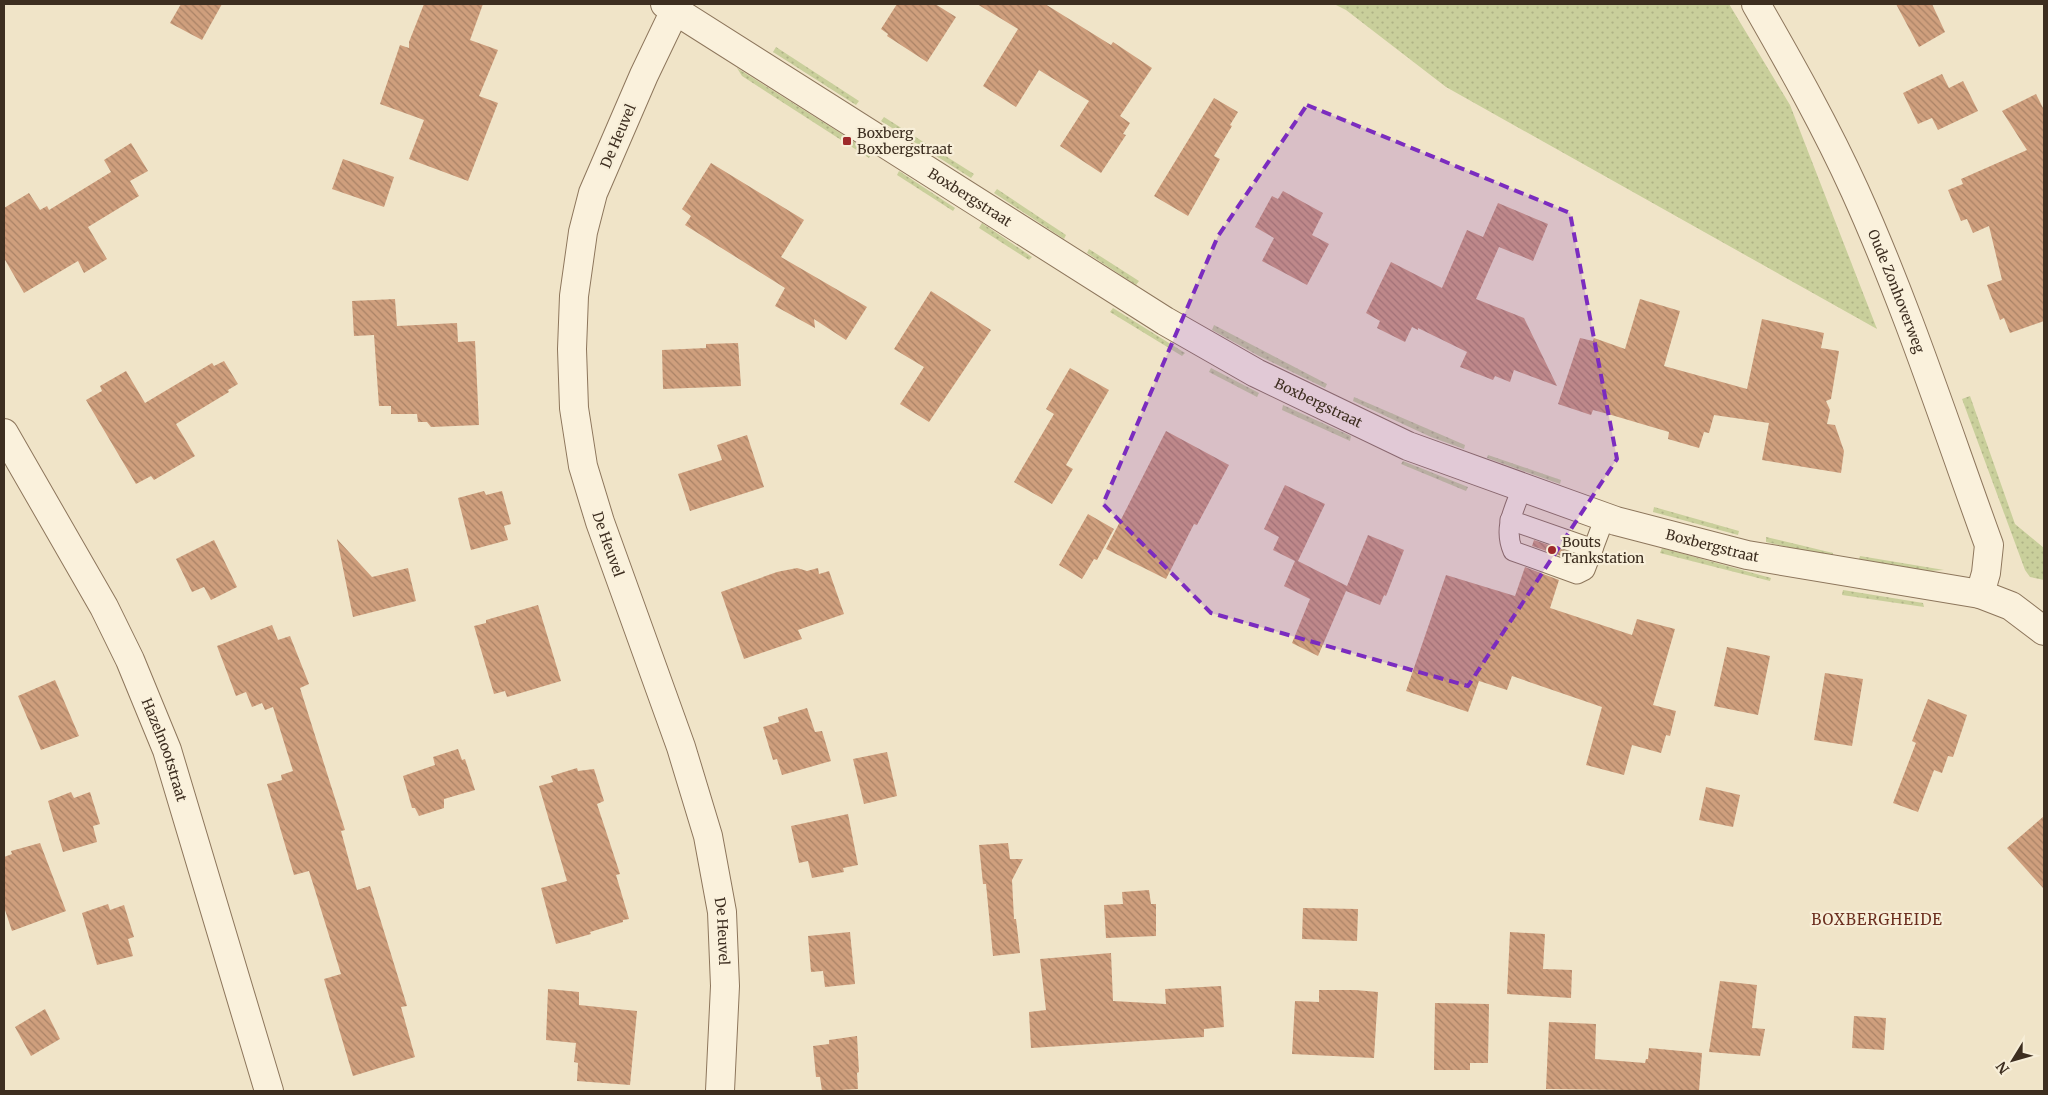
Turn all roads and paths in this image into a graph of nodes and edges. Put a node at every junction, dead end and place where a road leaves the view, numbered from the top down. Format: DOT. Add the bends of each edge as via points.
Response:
graph roads {
  1 [pos="1756,4"];
  2 [pos="673,6"];
  3 [pos="4,433"];
  4 [pos="1522,488"];
  5 [pos="1605,517"];
  6 [pos="1510,520"];
  7 [pos="1593,549"];
  8 [pos="1980,594"];
  9 [pos="2044,631"];
  10 [pos="269,1091"];
  11 [pos="720,1091"];
  1 -- 8 [label="street, Oude Zonhoverweg" via="1855,190 1890,273 1989,545"];
  2 -- 4 [label="street, Boxbergstraat" via="1165,321 1256,373 1408,446"];
  2 -- 11 [label="street, De Heuvel" via="594,193 583,232 574,296 574,408 583,466 600,522 681,747 708,836 722,912 725,986"];
  3 -- 10 [label="street, Hazelnootstraat" via="104,606 167,750"];
  4 -- 5 [label="street, Boxbergstraat"];
  4 -- 6 [label="lane"];
  5 -- 7 [label="lane"];
  5 -- 8 [label="street, Boxbergstraat" via="1747,555"];
  6 -- 7 [label="lane"];
  6 -- 7 [label="lane" via="1509,540 1513,551 1577,574 1586,570"];
  8 -- 9 [label="street, Boxbergstraat" via="2011,606"];
}
